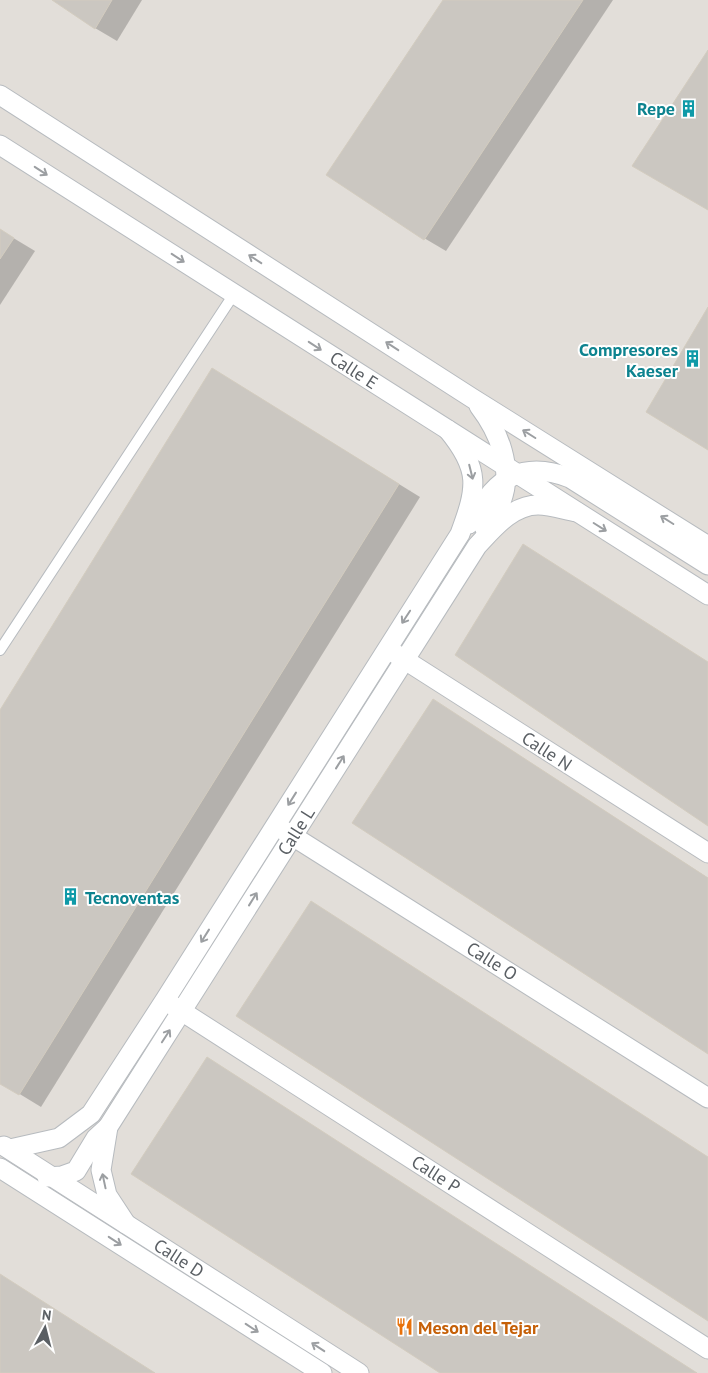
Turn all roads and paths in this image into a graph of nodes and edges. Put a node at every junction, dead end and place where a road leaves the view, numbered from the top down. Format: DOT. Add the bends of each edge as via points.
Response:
graph roads {
  1 [pos="0,95"];
  2 [pos="0,144"];
  3 [pos="234,294"];
  4 [pos="472,398"];
  5 [pos="448,430"];
  6 [pos="509,473"];
  7 [pos="577,512"];
  8 [pos="460,534"];
  9 [pos="477,546"];
  10 [pos="708,546"];
  11 [pos="708,565"];
  12 [pos="708,595"];
  13 [pos="386,648"];
  14 [pos="0,650"];
  15 [pos="405,660"];
  16 [pos="276,825"];
  17 [pos="293,836"];
  18 [pos="708,853"];
  19 [pos="165,1000"];
  20 [pos="182,1011"];
  21 [pos="708,1098"];
  22 [pos="91,1114"];
  23 [pos="108,1127"];
  24 [pos="5,1146"];
  25 [pos="4,1170"];
  26 [pos="58,1178"];
  27 [pos="60,1206"];
  28 [pos="126,1224"];
  29 [pos="708,1349"];
  30 [pos="322,1373"];
  31 [pos="359,1373"];
  4 -- 1 [label="street, one-way"];
  2 -- 3 [label="street, Calle E, one-way"];
  3 -- 5 [label="street, Calle E, one-way"];
  3 -- 14 [label="lane"];
  4 -- 6 [label="street" via="495,431"];
  10 -- 4 [label="street, one-way"];
  5 -- 6 [label="street, Calle E"];
  5 -- 8 [label="street, Calle L, one-way" via="461,446 473,478 472,495"];
  6 -- 7 [label="street, Calle E"];
  6 -- 8 [label="street"];
  6 -- 9 [label="street" via="501,504"];
  6 -- 11 [label="street" via="546,470 570,478"];
  7 -- 9 [label="street, Calle L" via="539,505 524,506 494,528"];
  7 -- 12 [label="street, Calle E, one-way"];
  8 -- 13 [label="street, Calle L, one-way"];
  9 -- 15 [label="street, Calle L"];
  13 -- 15 [label="street, Calle N"];
  13 -- 16 [label="street, Calle L, one-way"];
  17 -- 15 [label="street, Calle L, one-way"];
  15 -- 18 [label="street, Calle N"];
  16 -- 17 [label="street, Calle O"];
  16 -- 19 [label="street, Calle L, one-way"];
  20 -- 17 [label="street, Calle L, one-way"];
  17 -- 21 [label="street, Calle O"];
  19 -- 20 [label="street, Calle P"];
  19 -- 22 [label="street, Calle L"];
  23 -- 20 [label="street, Calle L, one-way"];
  20 -- 29 [label="street, Calle P"];
  22 -- 24 [label="street, Calle L" via="59,1138"];
  22 -- 26 [label="street"];
  23 -- 26 [label="street" via="96,1138 76,1171"];
  28 -- 23 [label="street, Calle L, one-way" via="107,1195 102,1170"];
  24 -- 26 [label="street, Calle D"];
  25 -- 26 [label="street"];
  25 -- 27 [label="street, Calle D"];
  26 -- 27 [label="street"];
  26 -- 28 [label="street, Calle D"];
  27 -- 30 [label="street, Calle D, one-way"];
  31 -- 28 [label="street, Calle D, one-way"];
}
